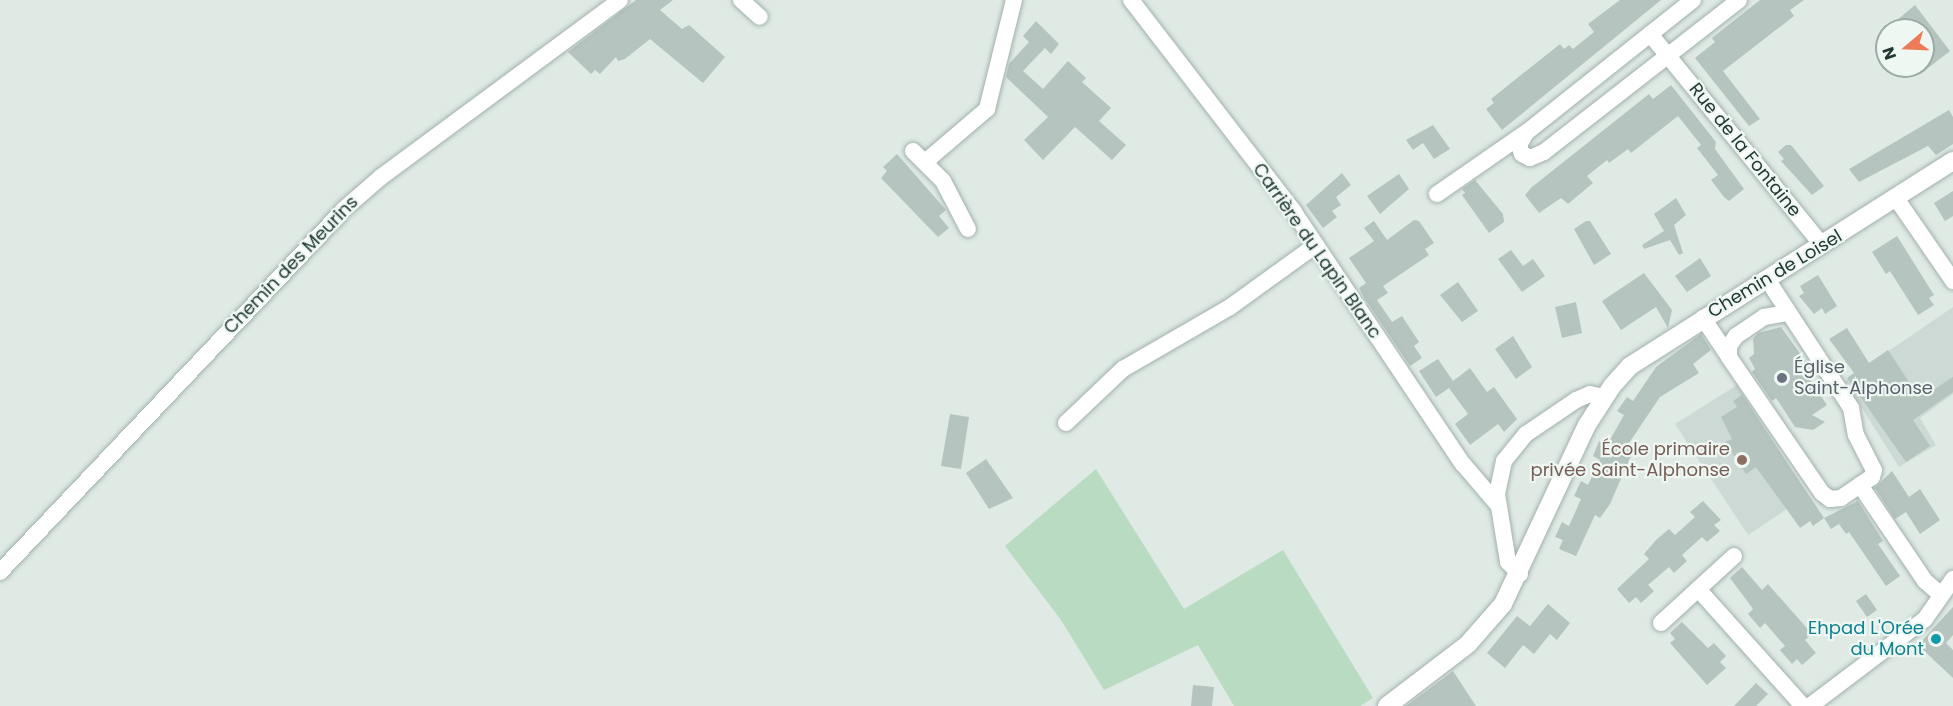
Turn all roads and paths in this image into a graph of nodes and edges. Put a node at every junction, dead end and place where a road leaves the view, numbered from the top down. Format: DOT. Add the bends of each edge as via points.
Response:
graph roads {
  1 [pos="620,0"];
  2 [pos="741,0"];
  3 [pos="1014,0"];
  4 [pos="1131,0"];
  5 [pos="1693,0"];
  6 [pos="1739,0"];
  7 [pos="760,17"];
  8 [pos="1650,34"];
  9 [pos="1667,56"];
  10 [pos="1526,133"];
  11 [pos="1953,161"];
  12 [pos="1437,194"];
  13 [pos="1896,198"];
  14 [pos="968,229"];
  15 [pos="1316,245"];
  16 [pos="1822,245"];
  17 [pos="1767,279"];
  18 [pos="1953,281"];
  19 [pos="1787,313"];
  20 [pos="1703,318"];
  21 [pos="1729,357"];
  22 [pos="1604,397"];
  23 [pos="1066,423"];
  24 [pos="1864,491"];
  25 [pos="1498,505"];
  26 [pos="1734,556"];
  27 [pos="0,572"];
  28 [pos="1520,574"];
  29 [pos="1953,579"];
  30 [pos="1698,589"];
  31 [pos="1940,594"];
  32 [pos="1661,622"];
  33 [pos="1387,706"];
  34 [pos="1803,706"];
  35 [pos="1810,706"];
  1 -- 27 [label="street, Chemin des Meurins" via="381,177 343,210"];
  2 -- 7 [label="street"];
  3 -- 14 [label="street" via="987,109 919,157 950,192"];
  4 -- 15 [label="street, Carrière du Lapin Blanc"];
  5 -- 8 [label="street"];
  6 -- 9 [label="street"];
  8 -- 9 [label="street, Rue de la Fontaine"];
  8 -- 10 [label="street"];
  9 -- 10 [label="street" via="1544,152 1530,158 1522,154 1519,145"];
  9 -- 16 [label="street, Rue de la Fontaine"];
  10 -- 12 [label="street"];
  11 -- 13 [label="street, Chemin de Loisel"];
  13 -- 16 [label="street, Chemin de Loisel"];
  13 -- 18 [label="street"];
  15 -- 23 [label="street" via="1220,313 1123,369"];
  15 -- 25 [label="street, Carrière du Lapin Blanc" via="1467,470"];
  16 -- 17 [label="street, Chemin de Loisel"];
  17 -- 19 [label="street"];
  17 -- 20 [label="street, Chemin de Loisel"];
  19 -- 21 [label="street" via="1764,318 1736,336 1729,346"];
  19 -- 24 [label="street" via="1856,420 1856,435 1874,470"];
  20 -- 21 [label="street"];
  20 -- 22 [label="street, Chemin de Loisel" via="1638,358"];
  21 -- 24 [label="street" via="1822,493 1830,499"];
  22 -- 25 [label="street" via="1590,394 1576,400 1514,445 1498,477"];
  22 -- 28 [label="street, Chemin de Loisel"];
  24 -- 31 [label="street" via="1924,581"];
  25 -- 28 [label="street" via="1508,562"];
  26 -- 30 [label="street"];
  28 -- 33 [label="street, Chemin de Loisel" via="1503,604 1468,644"];
  29 -- 31 [label="street"];
  30 -- 32 [label="street"];
  30 -- 34 [label="street"];
  31 -- 35 [label="street" via="1925,619"];
}
